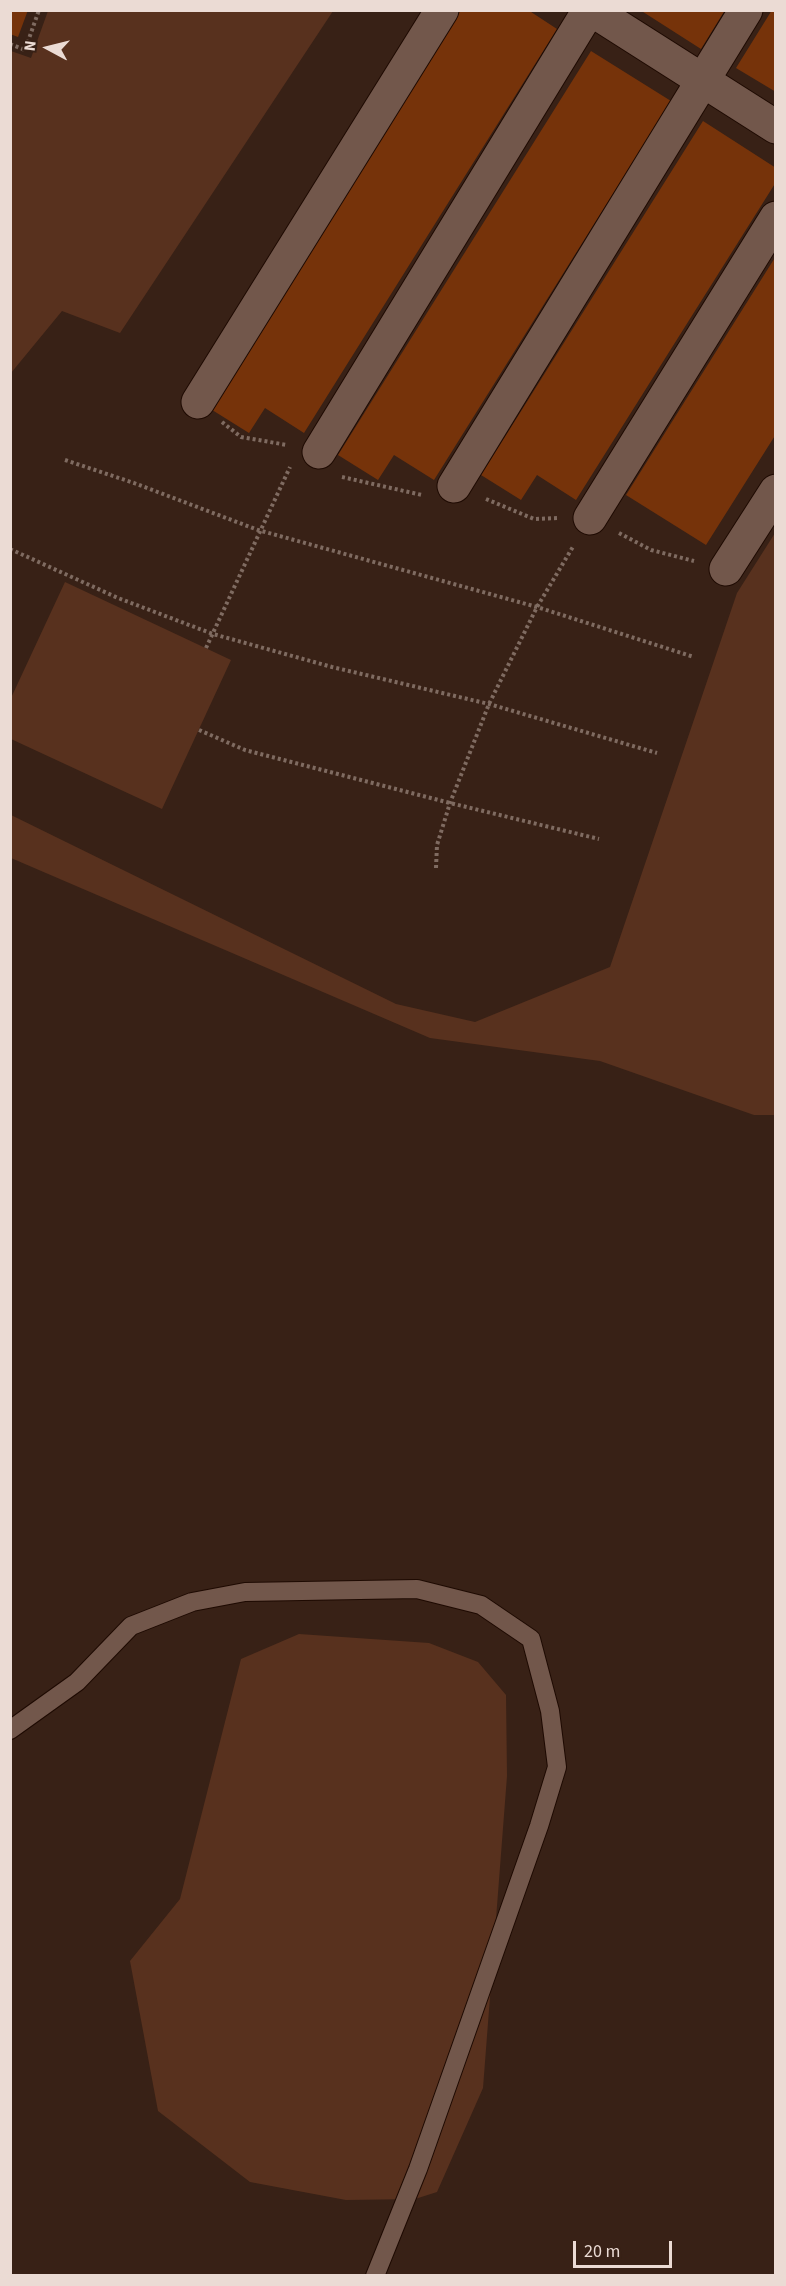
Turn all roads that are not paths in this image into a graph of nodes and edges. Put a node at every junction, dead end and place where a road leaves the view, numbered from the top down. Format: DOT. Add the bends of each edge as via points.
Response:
graph roads {
  1 [pos="442,10"];
  2 [pos="591,10"];
  3 [pos="746,10"];
  4 [pos="703,81"];
  5 [pos="776,127"];
  6 [pos="776,218"];
  7 [pos="198,402"];
  8 [pos="306,455"];
  9 [pos="454,486"];
  10 [pos="776,490"];
  11 [pos="590,518"];
  12 [pos="726,569"];
  13 [pos="10,1730"];
  14 [pos="375,2276"];
  1 -- 7 [label="street"];
  2 -- 4 [label="street"];
  2 -- 8 [label="street"];
  3 -- 4 [label="street"];
  4 -- 5 [label="street"];
  4 -- 9 [label="street"];
  6 -- 11 [label="street"];
  10 -- 12 [label="street"];
  13 -- 14 [label="lane" via="77,1682 131,1626 192,1602 245,1592 417,1589 482,1605 531,1639 550,1711 556,1767 539,1826 418,2169"];
}
